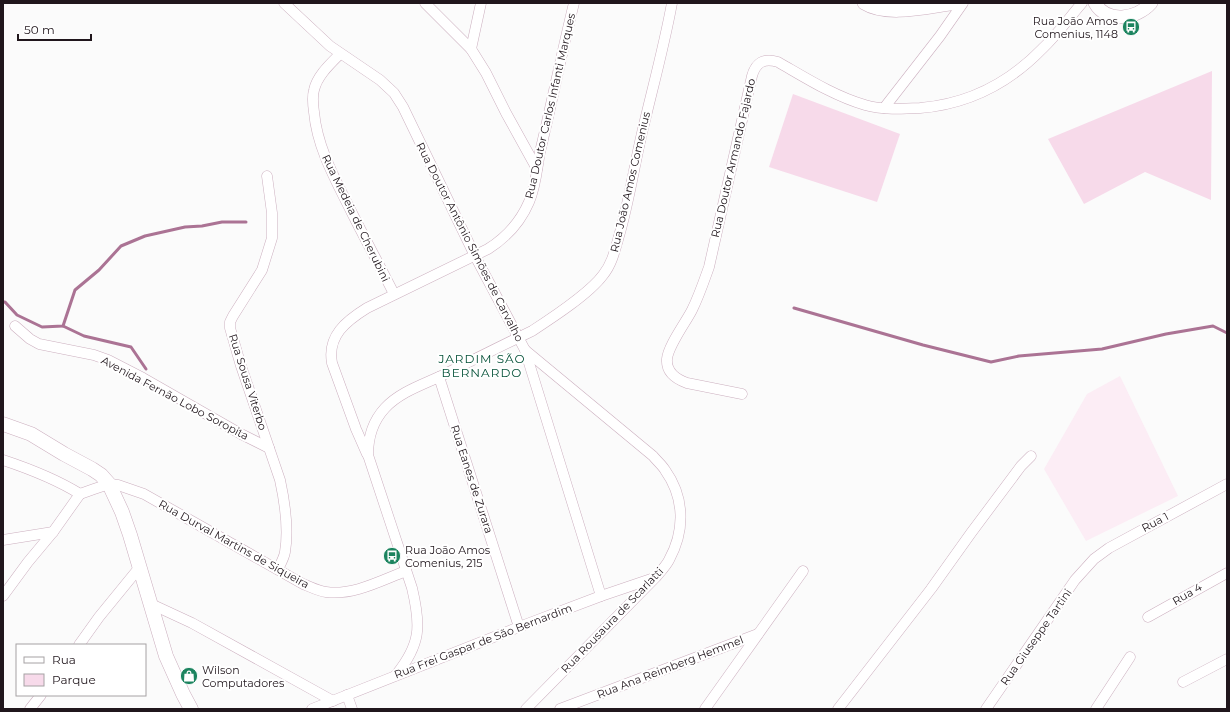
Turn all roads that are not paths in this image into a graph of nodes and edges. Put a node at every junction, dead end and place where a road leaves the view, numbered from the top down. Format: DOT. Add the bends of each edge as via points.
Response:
graph roads {
  1 [pos="284,3"];
  2 [pos="425,3"];
  3 [pos="481,3"];
  4 [pos="574,3"];
  5 [pos="672,3"];
  6 [pos="864,3"];
  7 [pos="957,3"];
  8 [pos="963,3"];
  9 [pos="1082,3"];
  10 [pos="1096,3"];
  11 [pos="1151,3"];
  12 [pos="938,4"];
  13 [pos="471,49"];
  14 [pos="340,54"];
  15 [pos="884,108"];
  16 [pos="537,169"];
  17 [pos="267,176"];
  18 [pos="475,256"];
  19 [pos="394,294"];
  20 [pos="15,326"];
  21 [pos="518,337"];
  22 [pos="524,350"];
  23 [pos="439,376"];
  24 [pos="742,394"];
  25 [pos="3,424"];
  26 [pos="269,448"];
  27 [pos="368,455"];
  28 [pos="1030,456"];
  29 [pos="3,460"];
  30 [pos="108,484"];
  31 [pos="1227,484"];
  32 [pos="80,494"];
  33 [pos="53,532"];
  34 [pos="3,540"];
  35 [pos="1087,566"];
  36 [pos="139,568"];
  37 [pos="278,569"];
  38 [pos="406,570"];
  39 [pos="803,572"];
  40 [pos="1227,572"];
  41 [pos="656,577"];
  42 [pos="3,596"];
  43 [pos="601,596"];
  44 [pos="151,604"];
  45 [pos="1148,617"];
  46 [pos="519,627"];
  47 [pos="758,634"];
  48 [pos="80,644"];
  49 [pos="1130,657"];
  50 [pos="1227,659"];
  51 [pos="396,675"];
  52 [pos="1183,682"];
  53 [pos="347,695"];
  54 [pos="40,696"];
  55 [pos="333,701"];
  56 [pos="30,709"];
  57 [pos="191,709"];
  58 [pos="312,709"];
  59 [pos="352,709"];
  60 [pos="526,709"];
  61 [pos="560,709"];
  62 [pos="705,709"];
  63 [pos="838,709"];
  64 [pos="986,709"];
  65 [pos="1096,709"];
  1 -- 14 [label="street, Rua Doutor Antônio Simões de Carvalho"];
  2 -- 13 [label="street"];
  3 -- 13 [label="street"];
  4 -- 16 [label="street, Rua Doutor Carlos Infanti Marques"];
  5 -- 21 [label="street, Rua João Amos Comenius" via="622,225 609,266 603,276 581,296 544,323"];
  6 -- 12 [label="street" via="888,10"];
  7 -- 12 [label="street"];
  8 -- 15 [label="street"];
  9 -- 15 [label="street, Rua Doutor Armando Fajardo" via="1029,62 985,92 944,105 912,109"];
  10 -- 11 [label="street" via="1107,14 1128,17"];
  13 -- 16 [label="street"];
  14 -- 18 [label="street, Rua Doutor Antônio Simões de Carvalho" via="380,80 394,93"];
  14 -- 19 [label="street, Rua Medeia de Cherubini" via="314,88 317,134 326,160"];
  15 -- 24 [label="street, Rua Doutor Armando Fajardo" via="865,105 840,96 778,62 761,62 754,69 709,267 693,309 667,358 667,365 678,380"];
  16 -- 18 [label="street, Rua Doutor Carlos Infanti Marques" via="529,203 510,233"];
  17 -- 26 [label="street, Rua Sousa Viterbo" via="272,213 272,238 262,270 233,316 230,328"];
  18 -- 19 [label="street, Rua Doutor Carlos Infanti Marques"];
  18 -- 21 [label="street, Rua Doutor Antônio Simões de Carvalho"];
  19 -- 27 [label="street, Rua Doutor Carlos Infanti Marques" via="352,317 341,328 332,346 331,355 336,374"];
  20 -- 26 [label="street, Avenida Fernão Lobo Soropita" via="40,344 108,360"];
  21 -- 22 [label="street, Rua Doutor Antônio Simões de Carvalho"];
  21 -- 23 [label="street, Rua João Amos Comenius"];
  22 -- 41 [label="street, Rua Rousaura de Scarlatti" via="653,456 672,480 677,494 681,526 669,561"];
  22 -- 43 [label="street, Rua Doutor Antônio Simões de Carvalho"];
  23 -- 27 [label="street, Rua João Amos Comenius" via="404,393 385,408 373,425"];
  23 -- 46 [label="street, Rua Eanes de Zurara"];
  25 -- 30 [label="main road" via="30,434 92,468"];
  26 -- 37 [label="street, Rua Sousa Viterbo" via="280,480 285,509 285,552"];
  27 -- 38 [label="street, Rua João Amos Comenius"];
  28 -- 63 [label="street"];
  29 -- 32 [label="street" via="60,482"];
  30 -- 32 [label="street"];
  30 -- 36 [label="main road" via="122,512"];
  30 -- 37 [label="street, Rua Durval Martins de Siqueira" via="144,494"];
  31 -- 35 [label="street, Rua 1" via="1109,548"];
  32 -- 33 [label="street"];
  33 -- 34 [label="street"];
  33 -- 42 [label="street"];
  35 -- 64 [label="street, Rua Giuseppe Tartini"];
  36 -- 44 [label="main road"];
  36 -- 48 [label="street"];
  37 -- 38 [label="street, Rua Durval Martins de Siqueira" via="303,584 327,592 353,590"];
  38 -- 51 [label="street, Rua João Amos Comenius" via="419,626 416,642 407,662"];
  39 -- 47 [label="street"];
  40 -- 45 [label="street, Rua 4"];
  41 -- 43 [label="street, Rua Frei Gaspar de São Bernardim"];
  41 -- 60 [label="street, Rua Rousaura de Scarlatti"];
  43 -- 46 [label="street, Rua Frei Gaspar de São Bernardim"];
  44 -- 55 [label="street"];
  44 -- 57 [label="main road" via="166,656"];
  46 -- 51 [label="street, Rua Frei Gaspar de São Bernardim"];
  47 -- 61 [label="street, Rua Ana Reimberg Hemmel"];
  47 -- 62 [label="street"];
  49 -- 65 [label="street"];
  50 -- 52 [label="street"];
  51 -- 53 [label="street, Rua Frei Gaspar de São Bernardim"];
  53 -- 55 [label="street, Rua Frei Gaspar de São Bernardim"];
  53 -- 59 [label="street"];
  54 -- 56 [label="street"];
  55 -- 58 [label="street, Rua Frei Gaspar de São Bernardim"];
}
